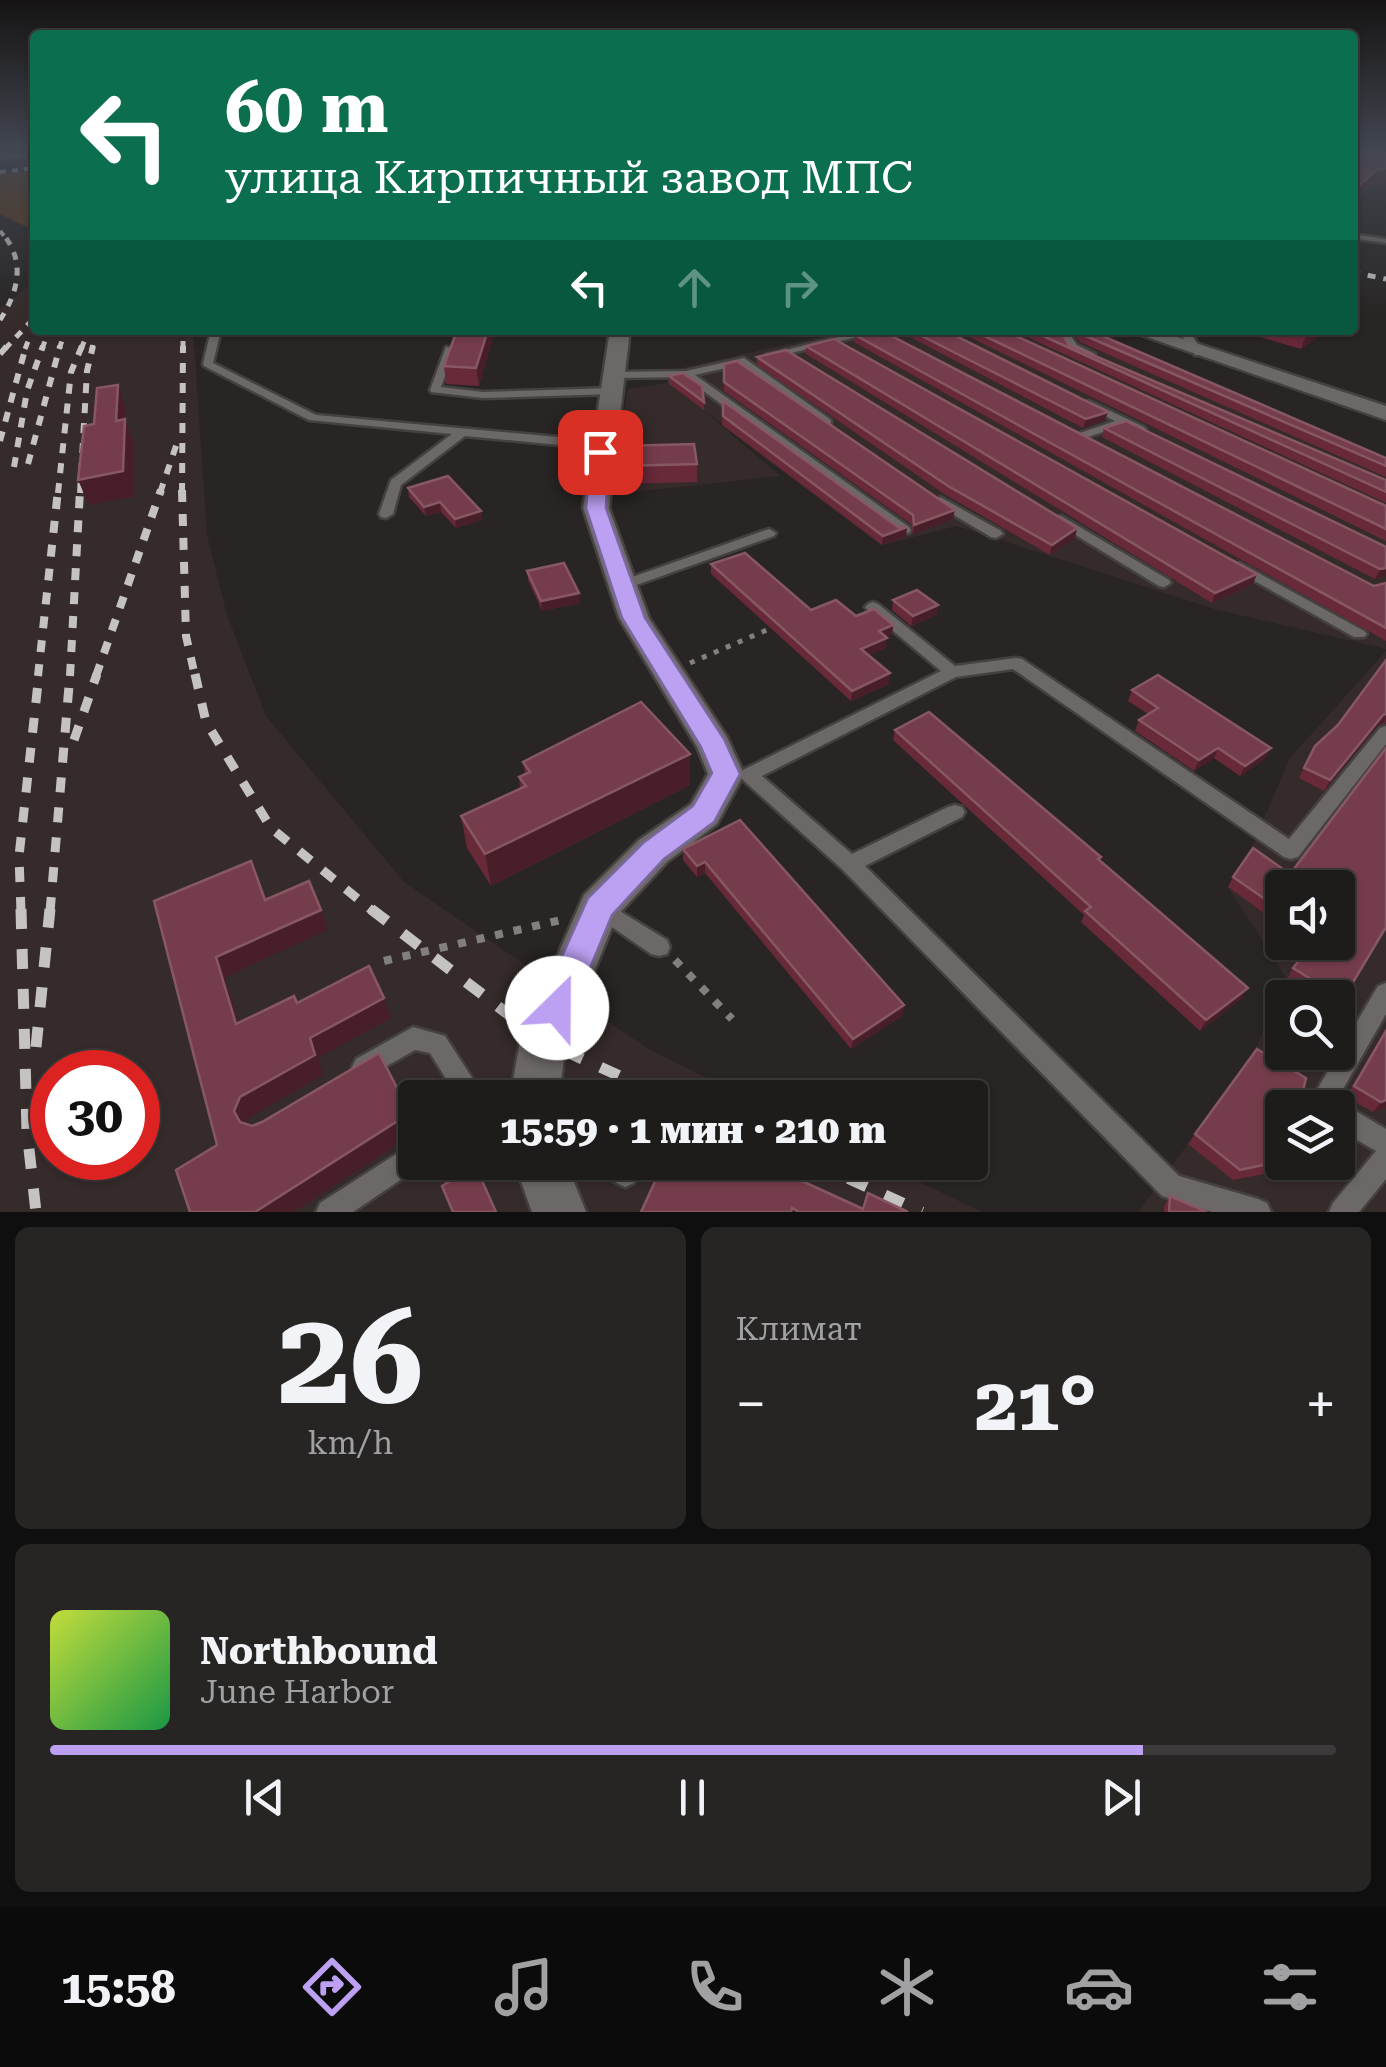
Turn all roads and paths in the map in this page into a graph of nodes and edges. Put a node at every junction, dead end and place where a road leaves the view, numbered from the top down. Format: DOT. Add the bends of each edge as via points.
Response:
graph roads {
  1 [pos="1358,237"];
  2 [pos="1386,240"];
  3 [pos="215,335"];
  4 [pos="619,335"];
  5 [pos="857,335"];
  6 [pos="888,335"];
  7 [pos="1065,335"];
  8 [pos="1150,335"];
  9 [pos="1185,335"];
  10 [pos="896,339"];
  11 [pos="835,340"];
  12 [pos="450,349"];
  13 [pos="852,350"];
  14 [pos="787,351"];
  15 [pos="1198,353"];
  16 [pos="803,361"];
  17 [pos="740,362"];
  18 [pos="1108,362"];
  19 [pos="686,374"];
  20 [pos="614,383"];
  21 [pos="1074,397"];
  22 [pos="1386,413"];
  23 [pos="1126,422"];
  24 [pos="832,426"];
  25 [pos="1064,427"];
  26 [pos="463,432"];
  27 [pos="1081,436"];
  28 [pos="1160,439"];
  29 [pos="1098,445"];
  30 [pos="606,449"];
  31 [pos="924,490"];
  32 [pos="1042,508"];
  33 [pos="386,514"];
  34 [pos="904,530"];
  35 [pos="769,533"];
  36 [pos="996,534"];
  37 [pos="1224,558"];
  38 [pos="1164,583"];
  39 [pos="623,585"];
  40 [pos="872,607"];
  41 [pos="778,625"];
  42 [pos="1359,634"];
  43 [pos="668,672"];
  44 [pos="952,672"];
  45 [pos="1386,732"];
  46 [pos="738,774"];
  47 [pos="955,812"];
  48 [pos="850,864"];
  49 [pos="599,908"];
  50 [pos="659,947"];
  51 [pos="384,962"];
  52 [pos="1386,994"];
  53 [pos="732,1019"];
  54 [pos="345,1078"];
  55 [pos="461,1080"];
  56 [pos="537,1080"];
  57 [pos="1329,1090"];
  58 [pos="1355,1125"];
  59 [pos="1386,1143"];
  60 [pos="1386,1159"];
  61 [pos="398,1166"];
  62 [pos="547,1180"];
  63 [pos="329,1212"];
  64 [pos="559,1212"];
  65 [pos="1258,1212"];
  66 [pos="1342,1212"];
  1 -- 2 [label="lane"];
  3 -- 26 [label="lane" via="208,364 313,418"];
  4 -- 20 [label="street"];
  5 -- 11 [label="lane"];
  6 -- 10 [label="lane"];
  7 -- 18 [label="lane" via="1073,347"];
  8 -- 15 [label="street"];
  9 -- 15 [label="lane"];
  11 -- 13 [label="lane"];
  11 -- 14 [label="lane"];
  12 -- 20 [label="lane" via="435,390 483,395"];
  14 -- 16 [label="lane"];
  14 -- 17 [label="lane"];
  15 -- 22 [label="street"];
  17 -- 19 [label="lane"];
  17 -- 24 [label="lane"];
  19 -- 20 [label="lane"];
  19 -- 34 [label="lane"];
  20 -- 30 [label="street"];
  21 -- 23 [label="lane"];
  23 -- 27 [label="lane"];
  23 -- 28 [label="lane"];
  25 -- 27 [label="lane"];
  26 -- 30 [label="lane"];
  26 -- 33 [label="lane" via="394,483"];
  27 -- 29 [label="lane"];
  30 -- 39 [label="street" via="596,508"];
  31 -- 36 [label="lane"];
  32 -- 38 [label="lane"];
  35 -- 39 [label="lane"];
  37 -- 42 [label="lane"];
  39 -- 43 [label="street" via="634,618"];
  40 -- 44 [label="lane"];
  41 -- 43 [label="path"];
  43 -- 46 [label="street"];
  44 -- 45 [label="lane" via="1016,663 1291,851"];
  44 -- 46 [label="lane"];
  46 -- 48 [label="lane"];
  46 -- 49 [label="street" via="704,814 653,851"];
  47 -- 48 [label="lane"];
  48 -- 65 [label="lane" via="1171,1187"];
  49 -- 50 [label="lane"];
  49 -- 51 [label="path"];
  49 -- 56 [label="street" via="542,1041"];
  50 -- 53 [label="path"];
  52 -- 57 [label="lane"];
  54 -- 55 [label="lane" via="413,1038 437,1044"];
  58 -- 59 [label="lane"];
  60 -- 66 [label="lane"];
  61 -- 63 [label="lane"];
  62 -- 64 [label="street"];
}
